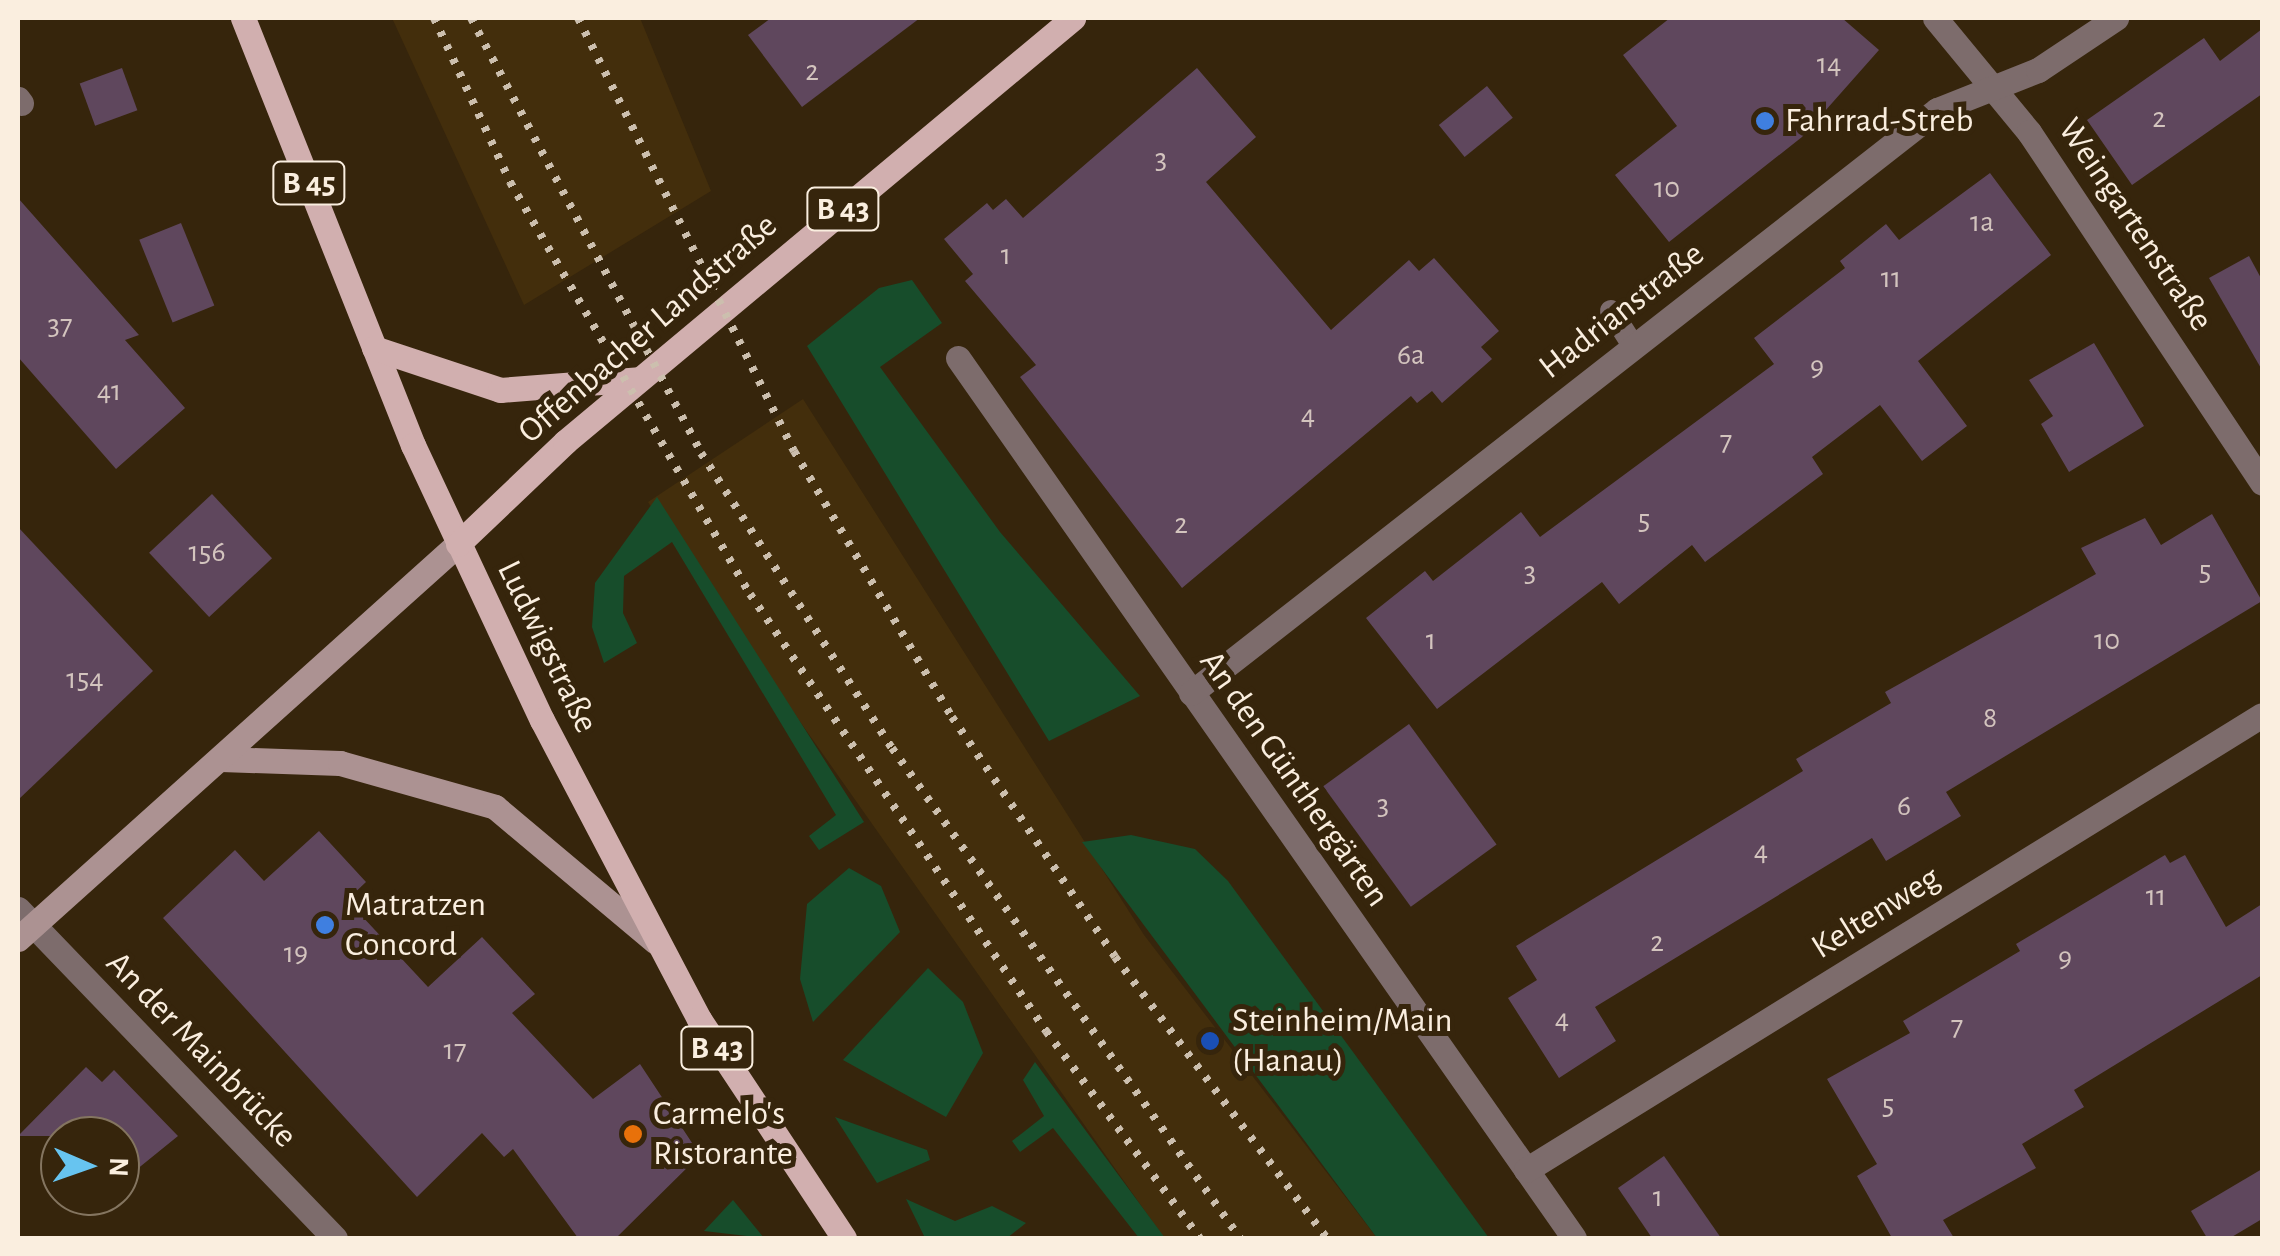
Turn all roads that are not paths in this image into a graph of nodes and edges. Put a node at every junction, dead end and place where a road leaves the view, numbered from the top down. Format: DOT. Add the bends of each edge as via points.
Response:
graph roads {
  1 [pos="243,18"];
  2 [pos="1072,18"];
  3 [pos="1935,18"];
  4 [pos="2116,18"];
  5 [pos="1992,84"];
  6 [pos="1611,311"];
  7 [pos="1634,347"];
  8 [pos="374,348"];
  9 [pos="958,358"];
  10 [pos="639,380"];
  11 [pos="2262,483"];
  12 [pos="458,544"];
  13 [pos="1191,694"];
  14 [pos="2262,715"];
  15 [pos="221,759"];
  16 [pos="23,925"];
  17 [pos="656,942"];
  18 [pos="1526,1170"];
  19 [pos="334,1238"];
  20 [pos="844,1238"];
  21 [pos="1574,1238"];
  1 -- 8 [label="main road, B 45"];
  2 -- 10 [label="main road, Offenbacher Landstraße / B 43"];
  3 -- 5 [label="street, Weingartenstraße"];
  4 -- 5 [label="street, Hadrianstraße" via="2038,70"];
  5 -- 7 [label="street, Hadrianstraße" via="1936,110"];
  5 -- 11 [label="street, Weingartenstraße"];
  6 -- 7 [label="lane"];
  7 -- 13 [label="street, Hadrianstraße"];
  8 -- 10 [label="main road" via="500,390"];
  8 -- 12 [label="main road, B 45"];
  9 -- 13 [label="street, An den Günthergärten"];
  10 -- 12 [label="main road, Offenbacher Landstraße / B 43"];
  12 -- 15 [label="main road, Ludwigstraße"];
  12 -- 17 [label="main road, Ludwigstraße / B 43"];
  13 -- 18 [label="street, An den Günthergärten"];
  14 -- 18 [label="street, Keltenweg"];
  15 -- 16 [label="main road, Ludwigstraße"];
  15 -- 17 [label="main road" via="340,763 494,807"];
  16 -- 19 [label="street, An der Mainbrücke"];
  17 -- 20 [label="main road, Ludwigstraße / B 43"];
  18 -- 21 [label="street, An den Günthergärten"];
}
